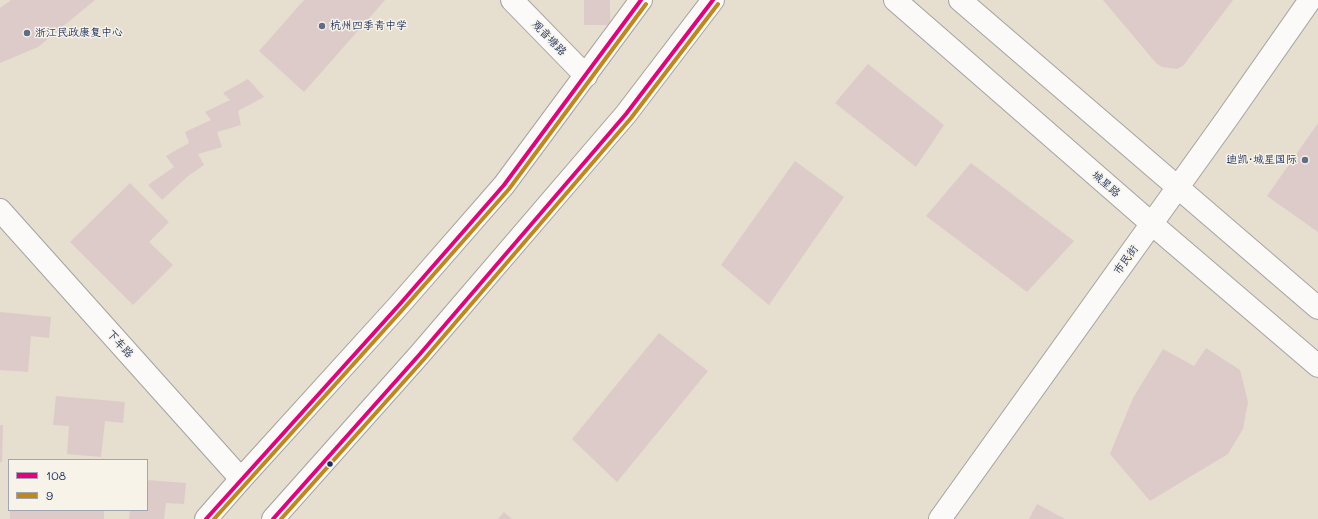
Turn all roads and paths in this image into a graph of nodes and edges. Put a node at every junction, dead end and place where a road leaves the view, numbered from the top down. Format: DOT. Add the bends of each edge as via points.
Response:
graph roads {
  1 [pos="512,0"];
  2 [pos="641,0"];
  3 [pos="713,0"];
  4 [pos="895,0"];
  5 [pos="960,0"];
  6 [pos="1310,0"];
  7 [pos="586,76"];
  8 [pos="1178,188"];
  9 [pos="0,210"];
  10 [pos="1152,224"];
  11 [pos="1318,308"];
  12 [pos="1318,366"];
  13 [pos="241,479"];
  14 [pos="206,519"];
  15 [pos="273,519"];
  16 [pos="940,519"];
  1 -- 7 [label="street, 观音塘路"];
  2 -- 7 [label="street"];
  3 -- 15 [label="street" via="626,114 420,354"];
  4 -- 10 [label="street, 城星路"];
  5 -- 8 [label="street"];
  6 -- 8 [label="street, 市民街"];
  7 -- 13 [label="street" via="504,185"];
  8 -- 10 [label="street, 市民街"];
  8 -- 11 [label="street"];
  9 -- 13 [label="street, 下车路"];
  10 -- 12 [label="street, 城星路"];
  10 -- 16 [label="street, 市民街"];
  13 -- 14 [label="street"];
}
